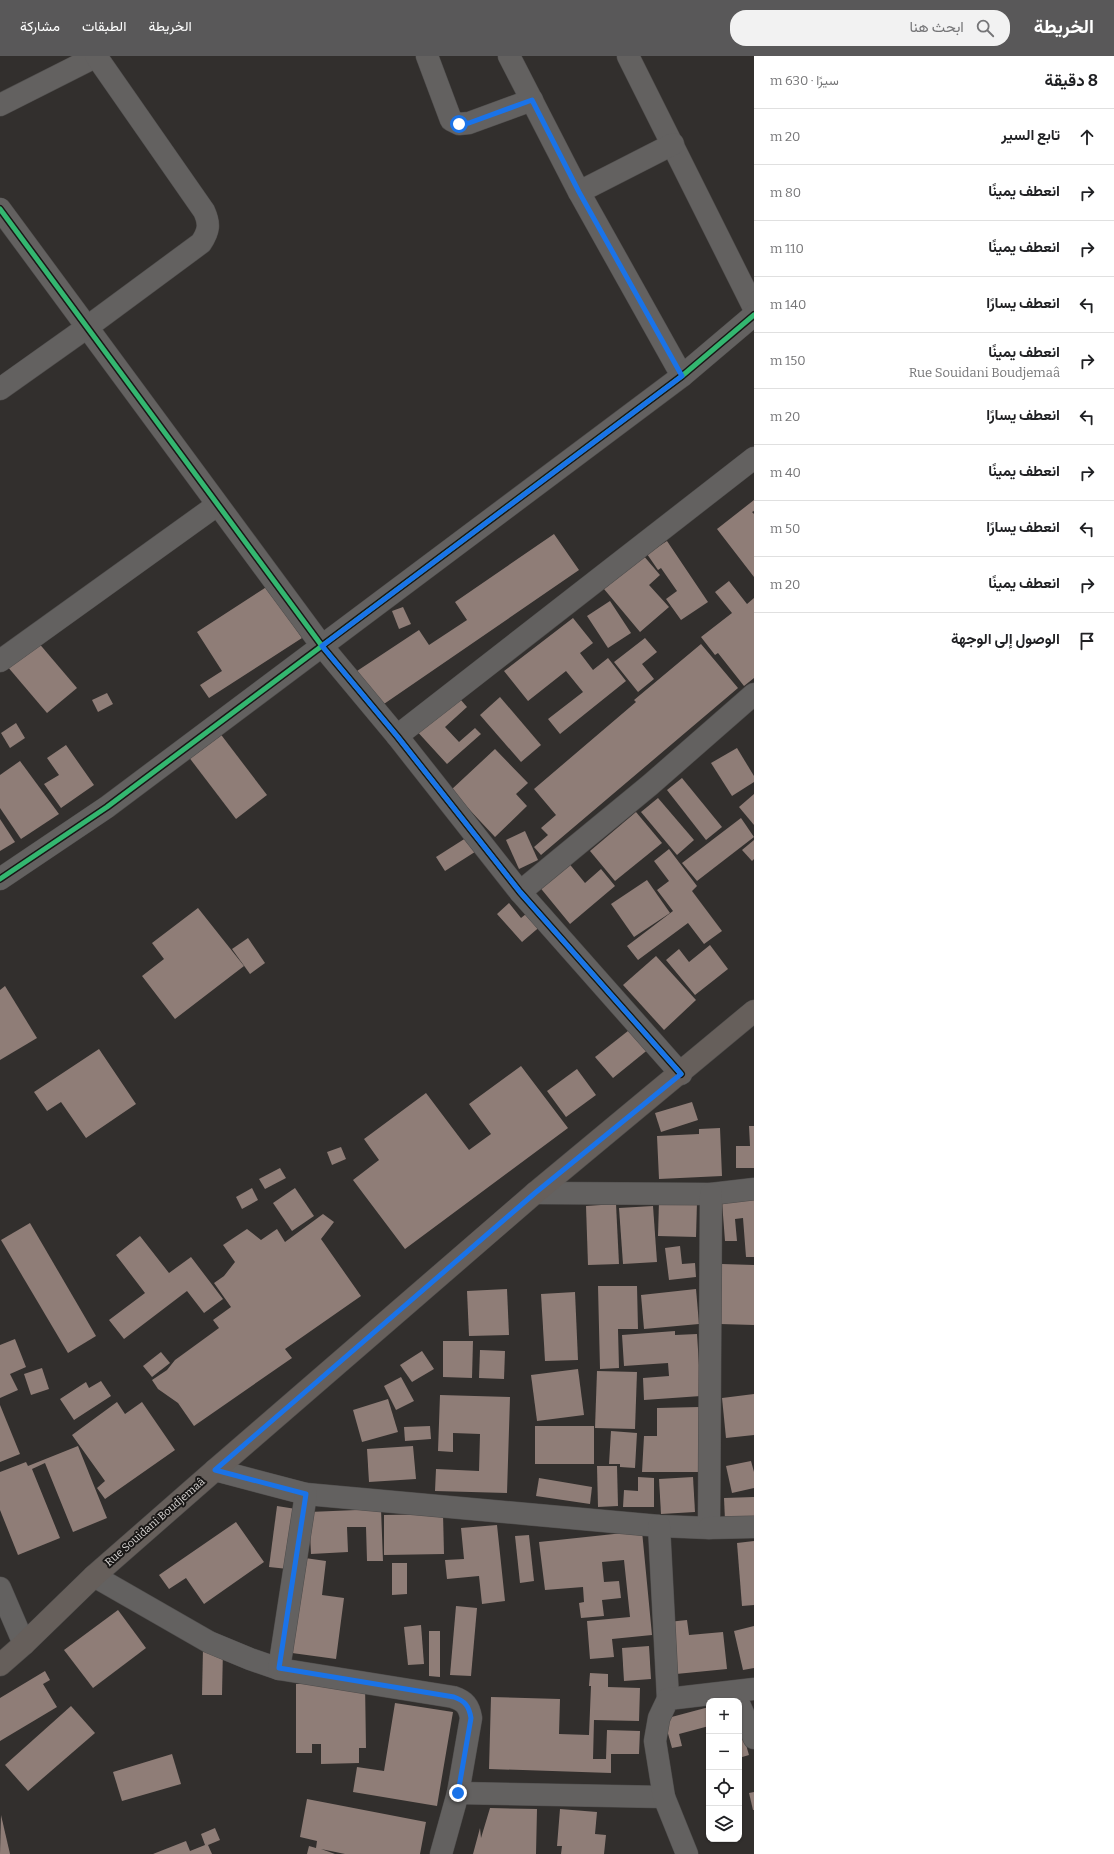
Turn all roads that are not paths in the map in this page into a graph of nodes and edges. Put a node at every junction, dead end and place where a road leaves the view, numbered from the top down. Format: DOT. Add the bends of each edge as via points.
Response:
graph roads {
  1 [pos="96,56"];
  2 [pos="427,56"];
  3 [pos="509,56"];
  4 [pos="628,56"];
  5 [pos="532,100"];
  6 [pos="0,105"];
  7 [pos="673,144"];
  8 [pos="579,192"];
  9 [pos="0,209"];
  10 [pos="754,308"];
  11 [pos="754,315"];
  12 [pos="86,328"];
  13 [pos="682,376"];
  14 [pos="0,389"];
  15 [pos="754,458"];
  16 [pos="217,505"];
  17 [pos="322,646"];
  18 [pos="1,659"];
  19 [pos="754,694"];
  20 [pos="397,736"];
  21 [pos="0,879"];
  22 [pos="520,892"];
  23 [pos="754,1011"];
  24 [pos="681,1074"];
  25 [pos="754,1189"];
  26 [pos="535,1193"];
  27 [pos="711,1194"];
  28 [pos="215,1470"];
  29 [pos="306,1494"];
  30 [pos="659,1526"];
  31 [pos="754,1527"];
  32 [pos="709,1528"];
  33 [pos="94,1576"];
  34 [pos="0,1588"];
  35 [pos="24,1644"];
  36 [pos="0,1665"];
  37 [pos="279,1668"];
  38 [pos="741,1696"];
  39 [pos="668,1699"];
  40 [pos="754,1738"];
  41 [pos="458,1793"];
  42 [pos="664,1797"];
  43 [pos="441,1854"];
  44 [pos="687,1854"];
  1 -- 6 [label="street"];
  1 -- 12 [label="street" via="204,211 209,223 201,243"];
  2 -- 5 [label="street" via="451,120 459,124 469,123"];
  3 -- 5 [label="street"];
  4 -- 7 [label="street"];
  5 -- 8 [label="street"];
  7 -- 8 [label="street"];
  7 -- 10 [label="street"];
  8 -- 13 [label="street"];
  9 -- 12 [label="street"];
  11 -- 13 [label="street"];
  12 -- 14 [label="street"];
  12 -- 16 [label="street"];
  13 -- 17 [label="street"];
  15 -- 20 [label="street"];
  16 -- 17 [label="street"];
  16 -- 18 [label="street"];
  17 -- 20 [label="street"];
  17 -- 21 [label="street" via="107,808"];
  19 -- 22 [label="street"];
  20 -- 22 [label="street"];
  22 -- 24 [label="street"];
  23 -- 24 [label="main road, Rue Souidani Boudjemaâ"];
  24 -- 26 [label="main road, Rue Souidani Boudjemaâ"];
  25 -- 27 [label="street"];
  26 -- 27 [label="street"];
  26 -- 28 [label="main road, Rue Souidani Boudjemaâ"];
  27 -- 32 [label="street"];
  28 -- 29 [label="street"];
  28 -- 33 [label="main road, Rue Souidani Boudjemaâ"];
  29 -- 30 [label="street"];
  29 -- 37 [label="street"];
  30 -- 32 [label="street"];
  30 -- 39 [label="street"];
  31 -- 32 [label="street"];
  33 -- 35 [label="main road, Rue Souidani Boudjemaâ"];
  33 -- 37 [label="street" via="209,1642"];
  34 -- 35 [label="street"];
  35 -- 36 [label="main road, Rue Souidani Boudjemaâ"];
  37 -- 41 [label="street" via="463,1700 470,1708 471,1718"];
  38 -- 39 [label="street"];
  38 -- 40 [label="street"];
  39 -- 42 [label="street" via="658,1723 655,1741"];
  41 -- 42 [label="street"];
  41 -- 43 [label="street"];
  42 -- 44 [label="street"];
}
